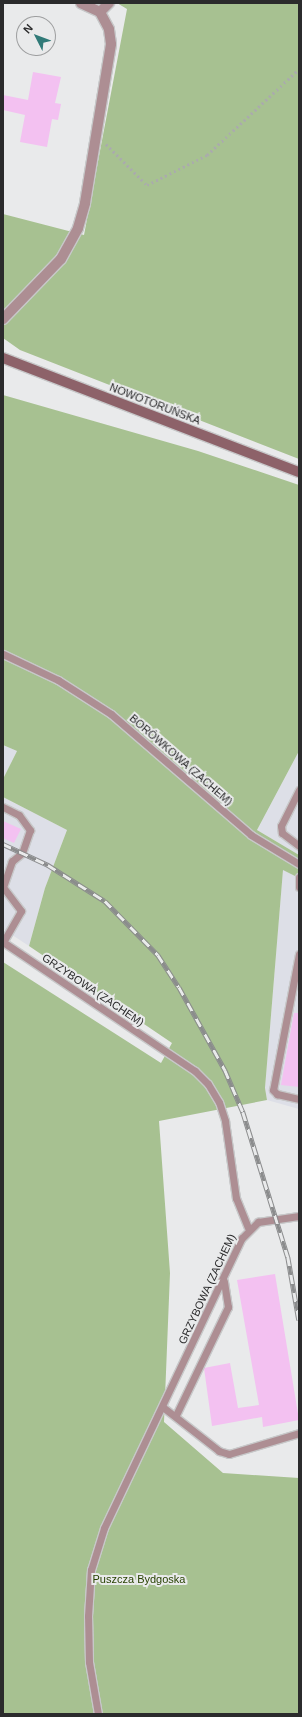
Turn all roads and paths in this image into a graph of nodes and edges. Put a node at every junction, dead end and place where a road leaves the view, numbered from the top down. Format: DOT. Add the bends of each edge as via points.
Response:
graph roads {
  1 [pos="81,3"];
  2 [pos="109,3"];
  3 [pos="100,12"];
  4 [pos="299,69"];
  5 [pos="96,135"];
  6 [pos="3,320"];
  7 [pos="3,358"];
  8 [pos="299,472"];
  9 [pos="3,654"];
  10 [pos="299,790"];
  11 [pos="3,807"];
  12 [pos="299,846"];
  13 [pos="299,864"];
  14 [pos="299,877"];
  15 [pos="3,887"];
  16 [pos="299,887"];
  17 [pos="3,942"];
  18 [pos="299,954"];
  19 [pos="299,1099"];
  20 [pos="299,1216"];
  21 [pos="248,1228"];
  22 [pos="224,1281"];
  23 [pos="164,1408"];
  24 [pos="176,1415"];
  25 [pos="299,1434"];
  26 [pos="98,1714"];
  1 -- 3 [label="street"];
  2 -- 3 [label="street"];
  3 -- 5 [label="street" via="109,29 111,44"];
  4 -- 5 [label="path" via="208,155 147,185"];
  5 -- 6 [label="street" via="85,203 73,239 44,279"];
  7 -- 8 [label="main road, NOWOTORUŃSKA"];
  9 -- 13 [label="lane, BORÓWKOWA (ZACHEM)" via="58,680 111,714 251,835"];
  10 -- 12 [label="lane" via="281,826 282,833"];
  11 -- 15 [label="lane" via="19,815 30,830 22,853 12,861"];
  14 -- 16 [label="lane"];
  15 -- 17 [label="lane" via="21,911"];
  17 -- 21 [label="lane, GRZYBOWA (ZACHEM)" via="183,1063 208,1084 220,1102 236,1198"];
  18 -- 19 [label="lane" via="273,1090 277,1094"];
  20 -- 21 [label="lane" via="281,1217"];
  21 -- 22 [label="lane, GRZYBOWA (ZACHEM)"];
  22 -- 23 [label="lane, GRZYBOWA (ZACHEM)"];
  22 -- 24 [label="lane" via="228,1307"];
  23 -- 24 [label="lane"];
  23 -- 26 [label="lane, GRZYBOWA (ZACHEM)" via="104,1528 91,1570 89,1662"];
  24 -- 25 [label="lane" via="218,1451 229,1454"];
}
